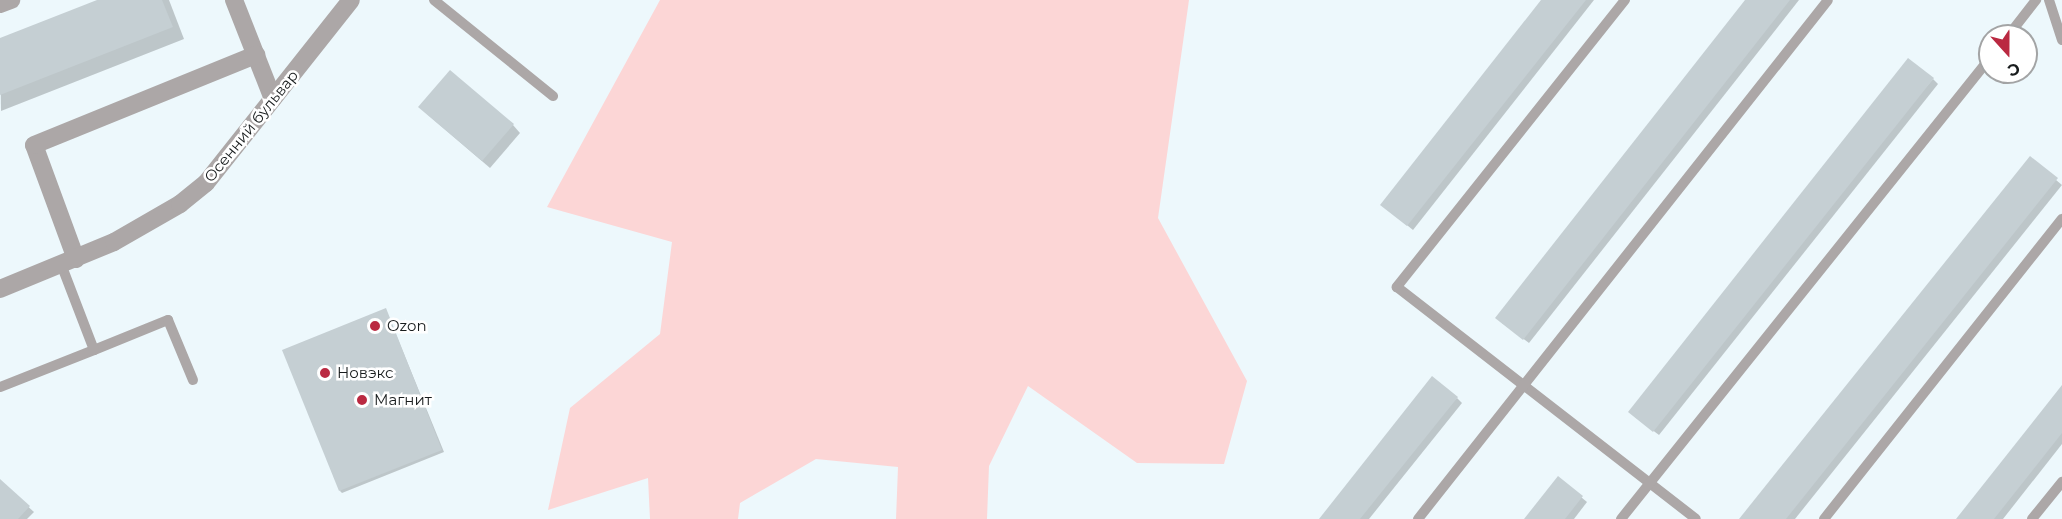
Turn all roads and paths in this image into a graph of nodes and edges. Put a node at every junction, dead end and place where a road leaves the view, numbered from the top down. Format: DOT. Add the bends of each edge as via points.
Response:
graph roads {
  1 [pos="11,0"];
  2 [pos="234,0"];
  3 [pos="351,0"];
  4 [pos="434,0"];
  5 [pos="1625,0"];
  6 [pos="1828,0"];
  7 [pos="2036,0"];
  8 [pos="0,4"];
  9 [pos="2055,6"];
  10 [pos="2017,24"];
  11 [pos="2062,40"];
  12 [pos="256,55"];
  13 [pos="1978,73"];
  14 [pos="553,96"];
  15 [pos="273,99"];
  16 [pos="2062,219"];
  17 [pos="68,261"];
  18 [pos="0,288"];
  19 [pos="94,350"];
  20 [pos="193,380"];
  21 [pos="1525,385"];
  22 [pos="0,387"];
  23 [pos="1651,482"];
  24 [pos="2062,482"];
  25 [pos="1418,519"];
  26 [pos="1621,519"];
  27 [pos="1696,519"];
  28 [pos="1824,519"];
  29 [pos="2032,519"];
  1 -- 8 [label="street"];
  2 -- 12 [label="street"];
  3 -- 15 [label="street, Осенний бульвар"];
  4 -- 14 [label="lane"];
  5 -- 21 [label="lane" via="1397,287"];
  6 -- 21 [label="lane"];
  7 -- 10 [label="lane"];
  9 -- 11 [label="lane"];
  12 -- 15 [label="street"];
  12 -- 17 [label="street" via="34,145"];
  13 -- 23 [label="lane"];
  15 -- 17 [label="street, Осенний бульвар" via="206,183 180,204 148,225"];
  16 -- 28 [label="lane"];
  17 -- 18 [label="street, Осенний бульвар"];
  17 -- 19 [label="lane"];
  19 -- 20 [label="lane" via="168,320"];
  19 -- 22 [label="lane"];
  21 -- 23 [label="lane"];
  21 -- 25 [label="lane"];
  23 -- 26 [label="lane"];
  23 -- 27 [label="lane"];
  24 -- 29 [label="lane"];
}
